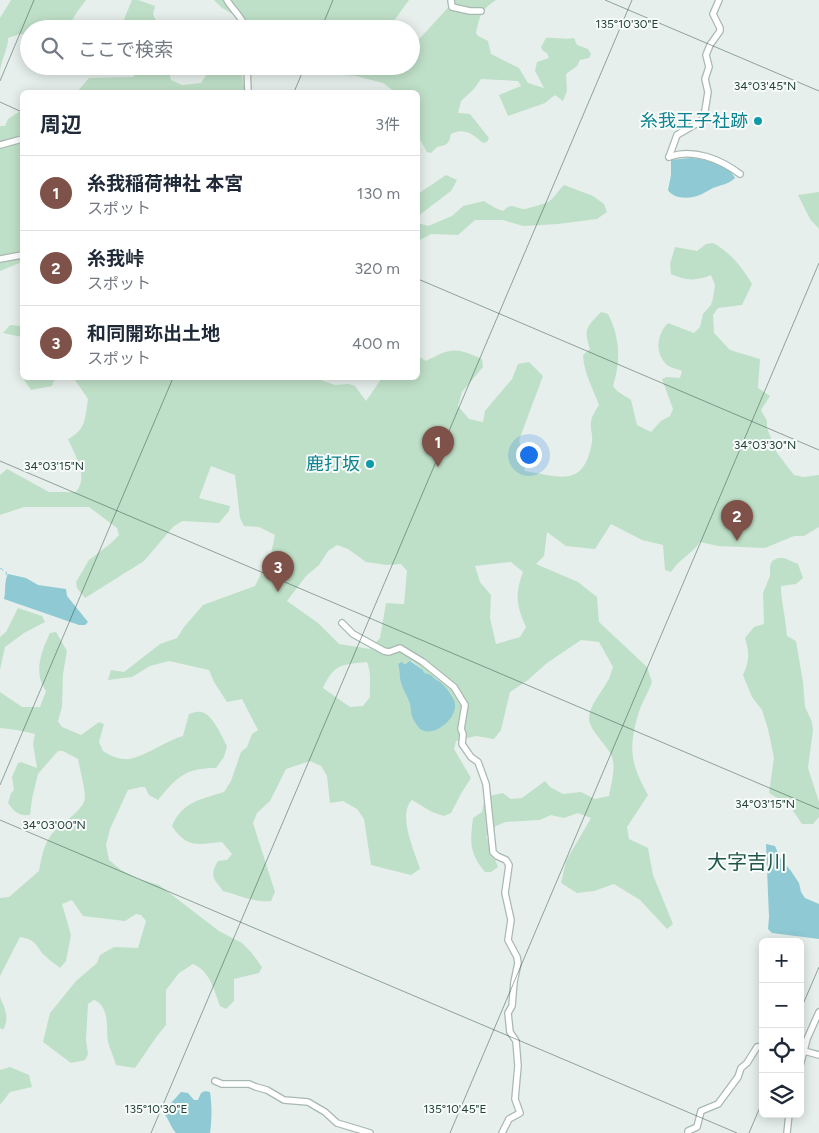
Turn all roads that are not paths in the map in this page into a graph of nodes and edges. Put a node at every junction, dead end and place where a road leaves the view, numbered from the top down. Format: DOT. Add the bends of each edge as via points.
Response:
graph roads {
  1 [pos="227,0"];
  2 [pos="451,0"];
  3 [pos="719,0"];
  4 [pos="481,11"];
  5 [pos="243,20"];
  6 [pos="248,75"];
  7 [pos="248,90"];
  8 [pos="20,140"];
  9 [pos="0,145"];
  10 [pos="740,174"];
  11 [pos="20,255"];
  12 [pos="0,259"];
  13 [pos="342,623"];
  14 [pos="819,1012"];
  15 [pos="804,1038"];
  16 [pos="807,1039"];
  17 [pos="759,1047"];
  18 [pos="804,1051"];
  19 [pos="819,1055"];
  20 [pos="215,1081"];
  21 [pos="789,1118"];
  22 [pos="370,1133"];
  23 [pos="502,1133"];
  24 [pos="688,1133"];
  25 [pos="787,1133"];
  1 -- 5 [label="street"];
  2 -- 4 [label="street" via="452,7"];
  3 -- 10 [label="street" via="714,14 720,31 706,55 709,66 705,79 708,92 704,117 677,135 669,157 685,154 705,156"];
  6 -- 7 [label="street"];
  8 -- 9 [label="street"];
  11 -- 12 [label="street"];
  13 -- 23 [label="street" via="353,634 384,651 400,648 412,654 454,687 464,706 462,744 478,762 486,784 494,852 508,865 506,892 511,920 508,940 518,964 512,1006 508,1013 510,1032 516,1041 515,1099 520,1113 509,1119"];
  14 -- 16 [label="street"];
  15 -- 16 [label="street"];
  16 -- 18 [label="street"];
  17 -- 24 [label="street" via="718,1104 701,1111 697,1127"];
  18 -- 19 [label="street"];
  20 -- 22 [label="street" via="250,1084 284,1100 308,1102 338,1123"];
  21 -- 25 [label="street"];
}
